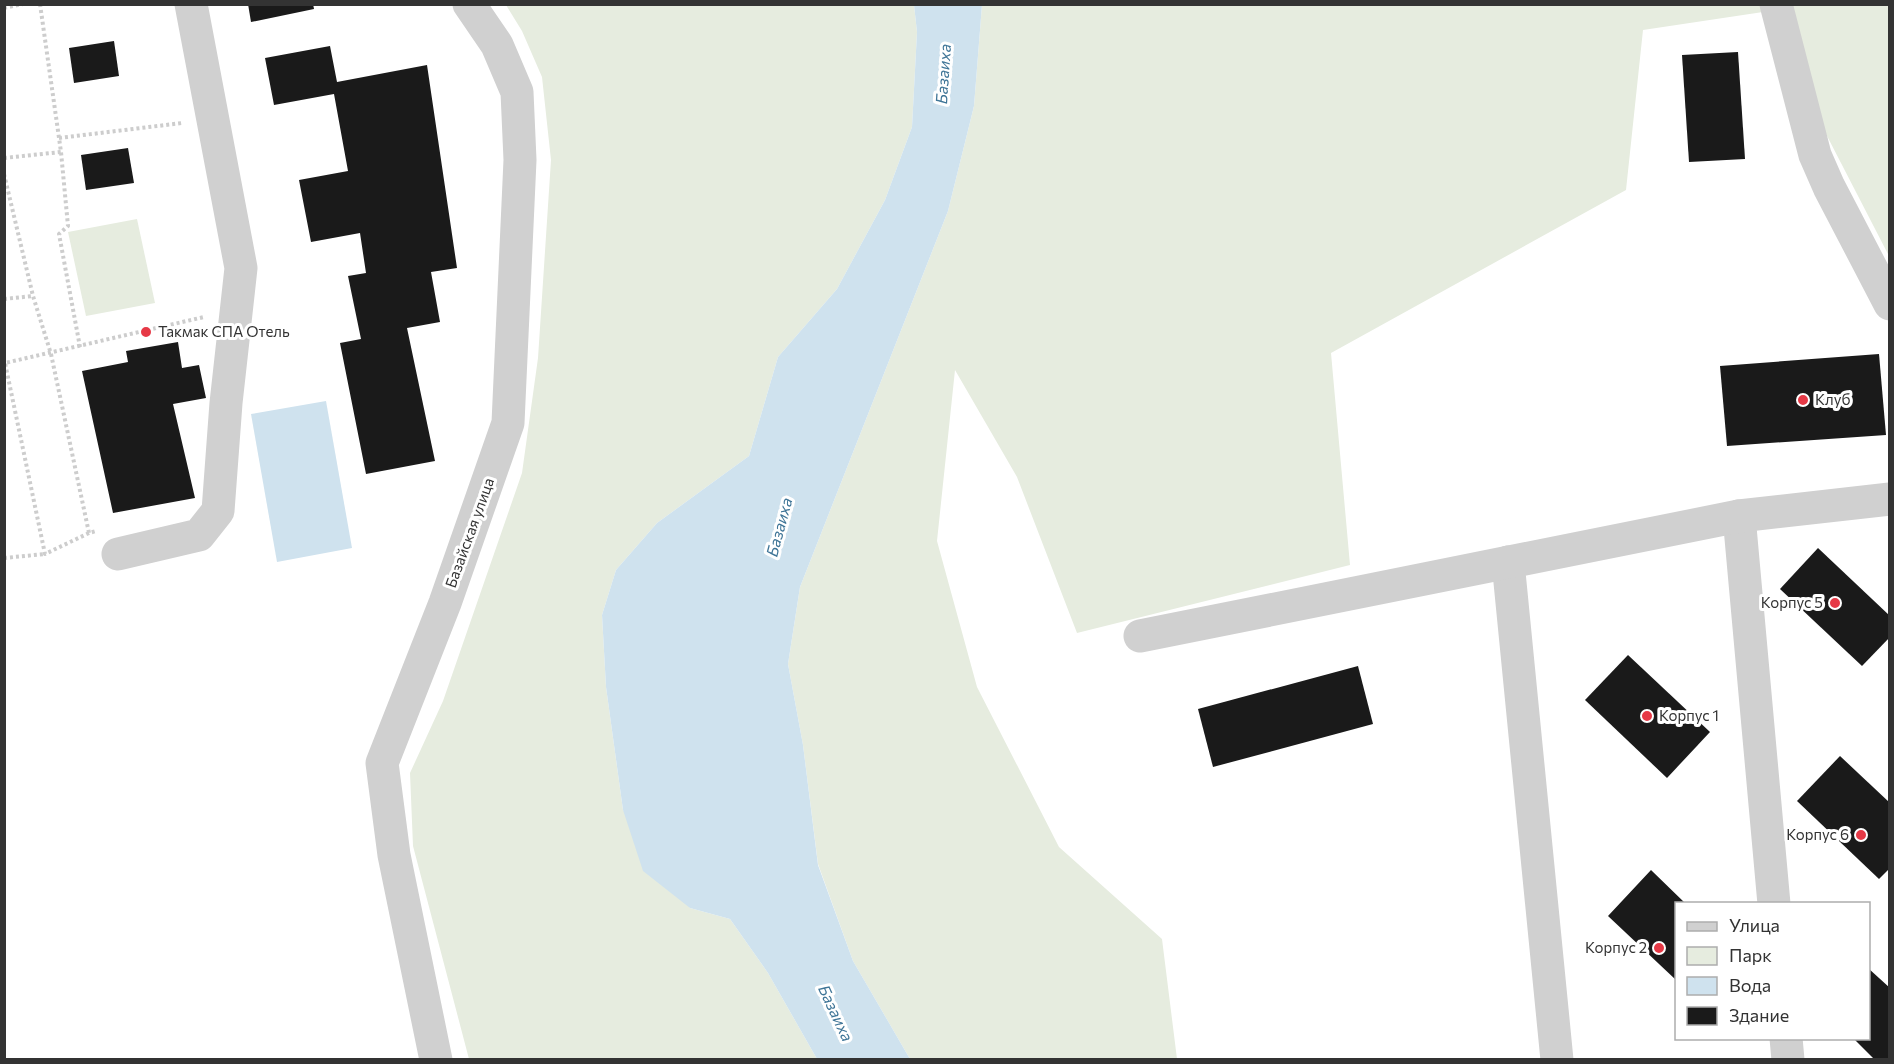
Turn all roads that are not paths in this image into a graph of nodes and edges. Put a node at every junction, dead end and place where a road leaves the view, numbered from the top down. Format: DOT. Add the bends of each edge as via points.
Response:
graph roads {
  1 [pos="190,4"];
  2 [pos="469,4"];
  3 [pos="1776,4"];
  4 [pos="1890,304"];
  5 [pos="1890,499"];
  6 [pos="1739,516"];
  7 [pos="109,542"];
  8 [pos="1508,562"];
  9 [pos="1140,636"];
  10 [pos="1774,902"];
  11 [pos="1786,1040"];
  12 [pos="436,1059"];
  13 [pos="1557,1059"];
  14 [pos="1788,1059"];
  1 -- 7 [label="street" via="241,268 218,511 199,535"];
  2 -- 12 [label="street, Базайская улица" via="497,45 517,92 520,160 508,423 446,603 382,763 394,855"];
  3 -- 4 [label="street" via="1815,155"];
  5 -- 6 [label="street"];
  6 -- 8 [label="street"];
  6 -- 10 [label="street"];
  8 -- 9 [label="street"];
  8 -- 13 [label="street"];
  11 -- 14 [label="street"];
}
